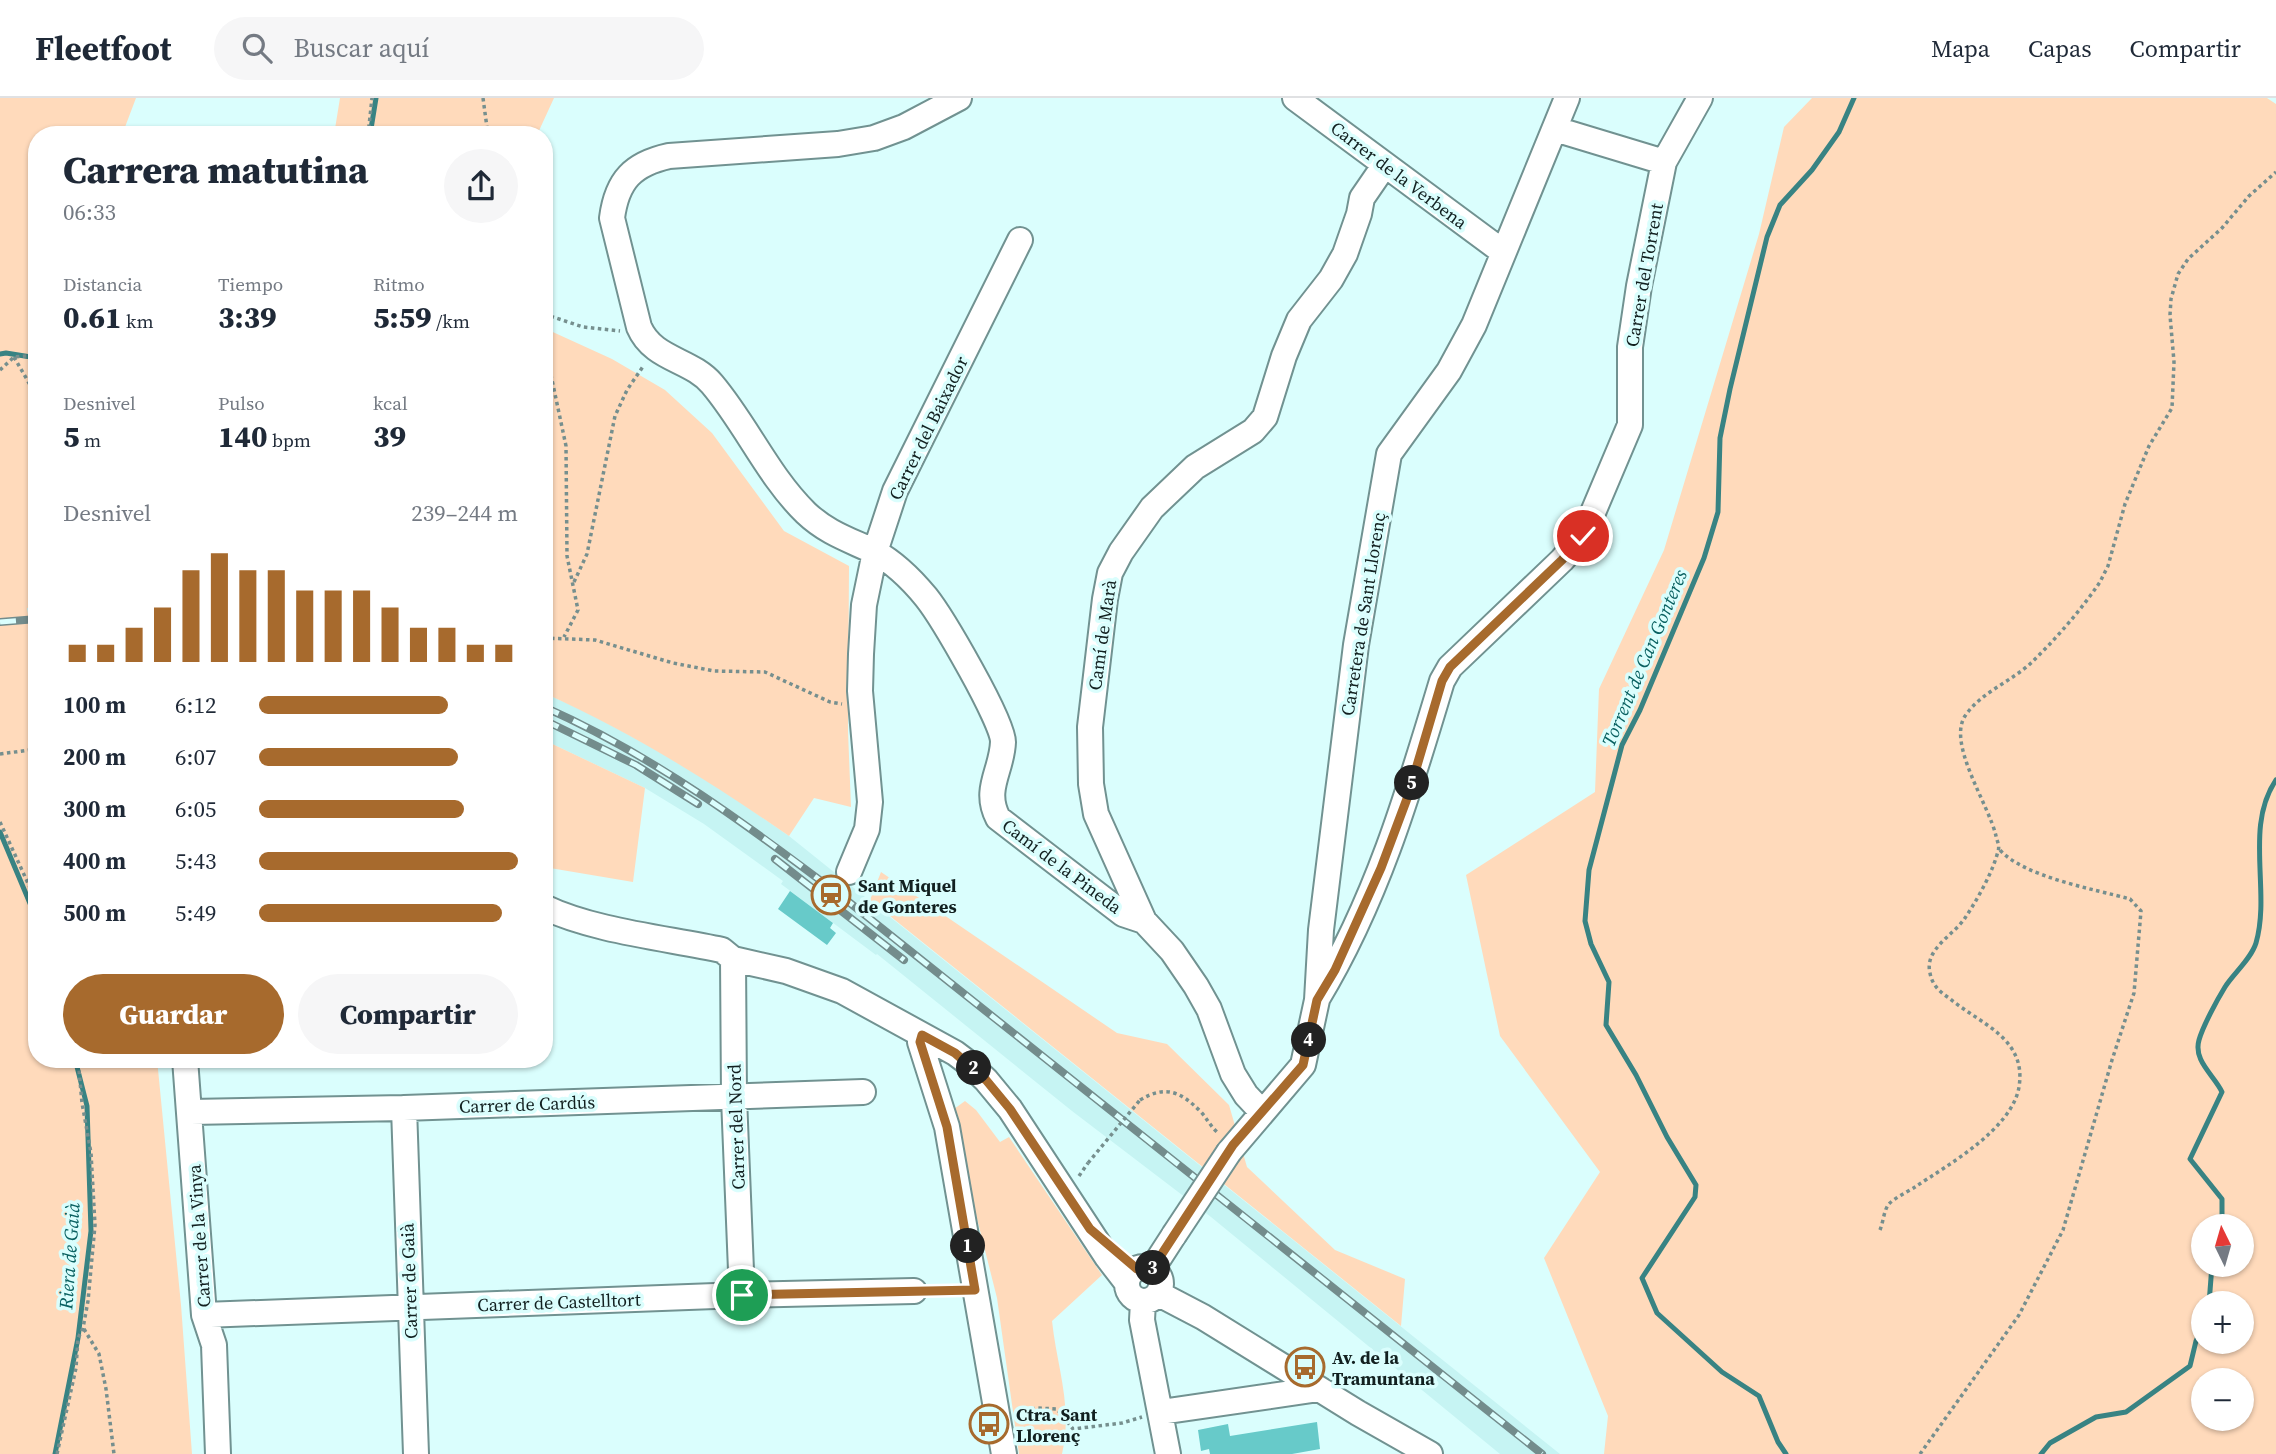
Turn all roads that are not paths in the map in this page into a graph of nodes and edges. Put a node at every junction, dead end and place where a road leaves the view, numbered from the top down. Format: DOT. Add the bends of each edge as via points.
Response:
graph roads {
  1 [pos="959,98"];
  2 [pos="1295,98"];
  3 [pos="1567,98"];
  4 [pos="1700,98"];
  5 [pos="1555,128"];
  6 [pos="1664,162"];
  7 [pos="1384,166"];
  8 [pos="1020,240"];
  9 [pos="1503,252"];
  10 [pos="874,552"];
  11 [pos="849,873"];
  12 [pos="553,911"];
  13 [pos="1144,921"];
  14 [pos="553,928"];
  15 [pos="733,959"];
  16 [pos="1317,1000"];
  17 [pos="922,1035"];
  18 [pos="186,1068"];
  19 [pos="863,1092"];
  20 [pos="734,1098"];
  21 [pos="404,1108"];
  22 [pos="191,1112"];
  23 [pos="1262,1112"];
  24 [pos="1144,1283"];
  25 [pos="914,1291"];
  26 [pos="742,1295"];
  27 [pos="410,1308"];
  28 [pos="204,1315"];
  29 [pos="1256,1351"];
  30 [pos="1319,1389"];
  31 [pos="1251,1399"];
  32 [pos="1161,1412"];
  33 [pos="218,1454"];
  34 [pos="416,1454"];
  35 [pos="1004,1454"];
  36 [pos="1168,1454"];
  37 [pos="1430,1454"];
  1 -- 10 [label="street, Camí de la Pineda" via="874,138 650,160 623,182 614,201 612,218 645,340 711,383 805,512 833,534"];
  2 -- 7 [label="street, Carrer de la Verbena"];
  3 -- 5 [label="street, Carretera de Sant Llorenç"];
  4 -- 6 [label="street, Carrer del Torrent"];
  5 -- 6 [label="street"];
  5 -- 9 [label="street, Carretera de Sant Llorenç"];
  6 -- 16 [label="street, Carrer del Torrent" via="1630,347 1630,425 1583,536 1450,667 1442,681 1381,868"];
  7 -- 9 [label="street, Carrer de la Verbena"];
  7 -- 13 [label="street, Camí de Marà" via="1362,198 1345,254 1299,320 1265,417 1253,430 1195,467 1152,508 1110,573 1090,727 1091,784 1096,814"];
  8 -- 10 [label="street, Carrer del Baixador" via="895,491"];
  9 -- 16 [label="street, Carretera de Sant Llorenç" via="1474,325 1449,371 1389,454 1356,645 1321,930"];
  10 -- 11 [label="street, Carrer del Baixador" via="861,654 870,802 867,829"];
  10 -- 13 [label="street, Camí de la Pineda" via="910,578 928,600 954,639 999,726 1003,739 991,793 999,818 1123,914"];
  12 -- 15 [label="street" via="592,924 722,950"];
  13 -- 23 [label="street, Camí de Marà" via="1196,986 1233,1074"];
  14 -- 15 [label="street" via="722,964"];
  15 -- 17 [label="street" via="842,991"];
  15 -- 20 [label="street, Carrer del Nord"];
  16 -- 23 [label="street, Carretera de Sant Llorenç" via="1303,1065"];
  17 -- 24 [label="street" via="955,1053 986,1080 1090,1229"];
  17 -- 35 [label="street" via="920,1042 947,1127"];
  18 -- 22 [label="street, Carrer de la Vinya"];
  19 -- 20 [label="street, Carrer de Cardús"];
  20 -- 21 [label="street, Carrer de Cardús"];
  20 -- 26 [label="street, Carrer del Nord"];
  21 -- 22 [label="street, Carrer de Cardús"];
  21 -- 27 [label="street, Carrer de Gaià"];
  22 -- 28 [label="street, Carrer de la Vinya"];
  23 -- 24 [label="street, Carretera de Sant Llorenç, bridge" via="1231,1148"];
  24 -- 29 [label="street"];
  24 -- 32 [label="street" via="1142,1320"];
  25 -- 26 [label="street, Carrer de Castelltort"];
  26 -- 27 [label="street, Carrer de Castelltort"];
  27 -- 28 [label="street, Carrer de Castelltort"];
  27 -- 34 [label="street, Carrer de Gaià"];
  28 -- 33 [label="street, Carrer de la Vinya" via="214,1345"];
  29 -- 30 [label="street"];
  29 -- 31 [label="street" via="1265,1378"];
  30 -- 31 [label="street"];
  30 -- 37 [label="street"];
  31 -- 32 [label="street"];
  32 -- 36 [label="street"];
}
